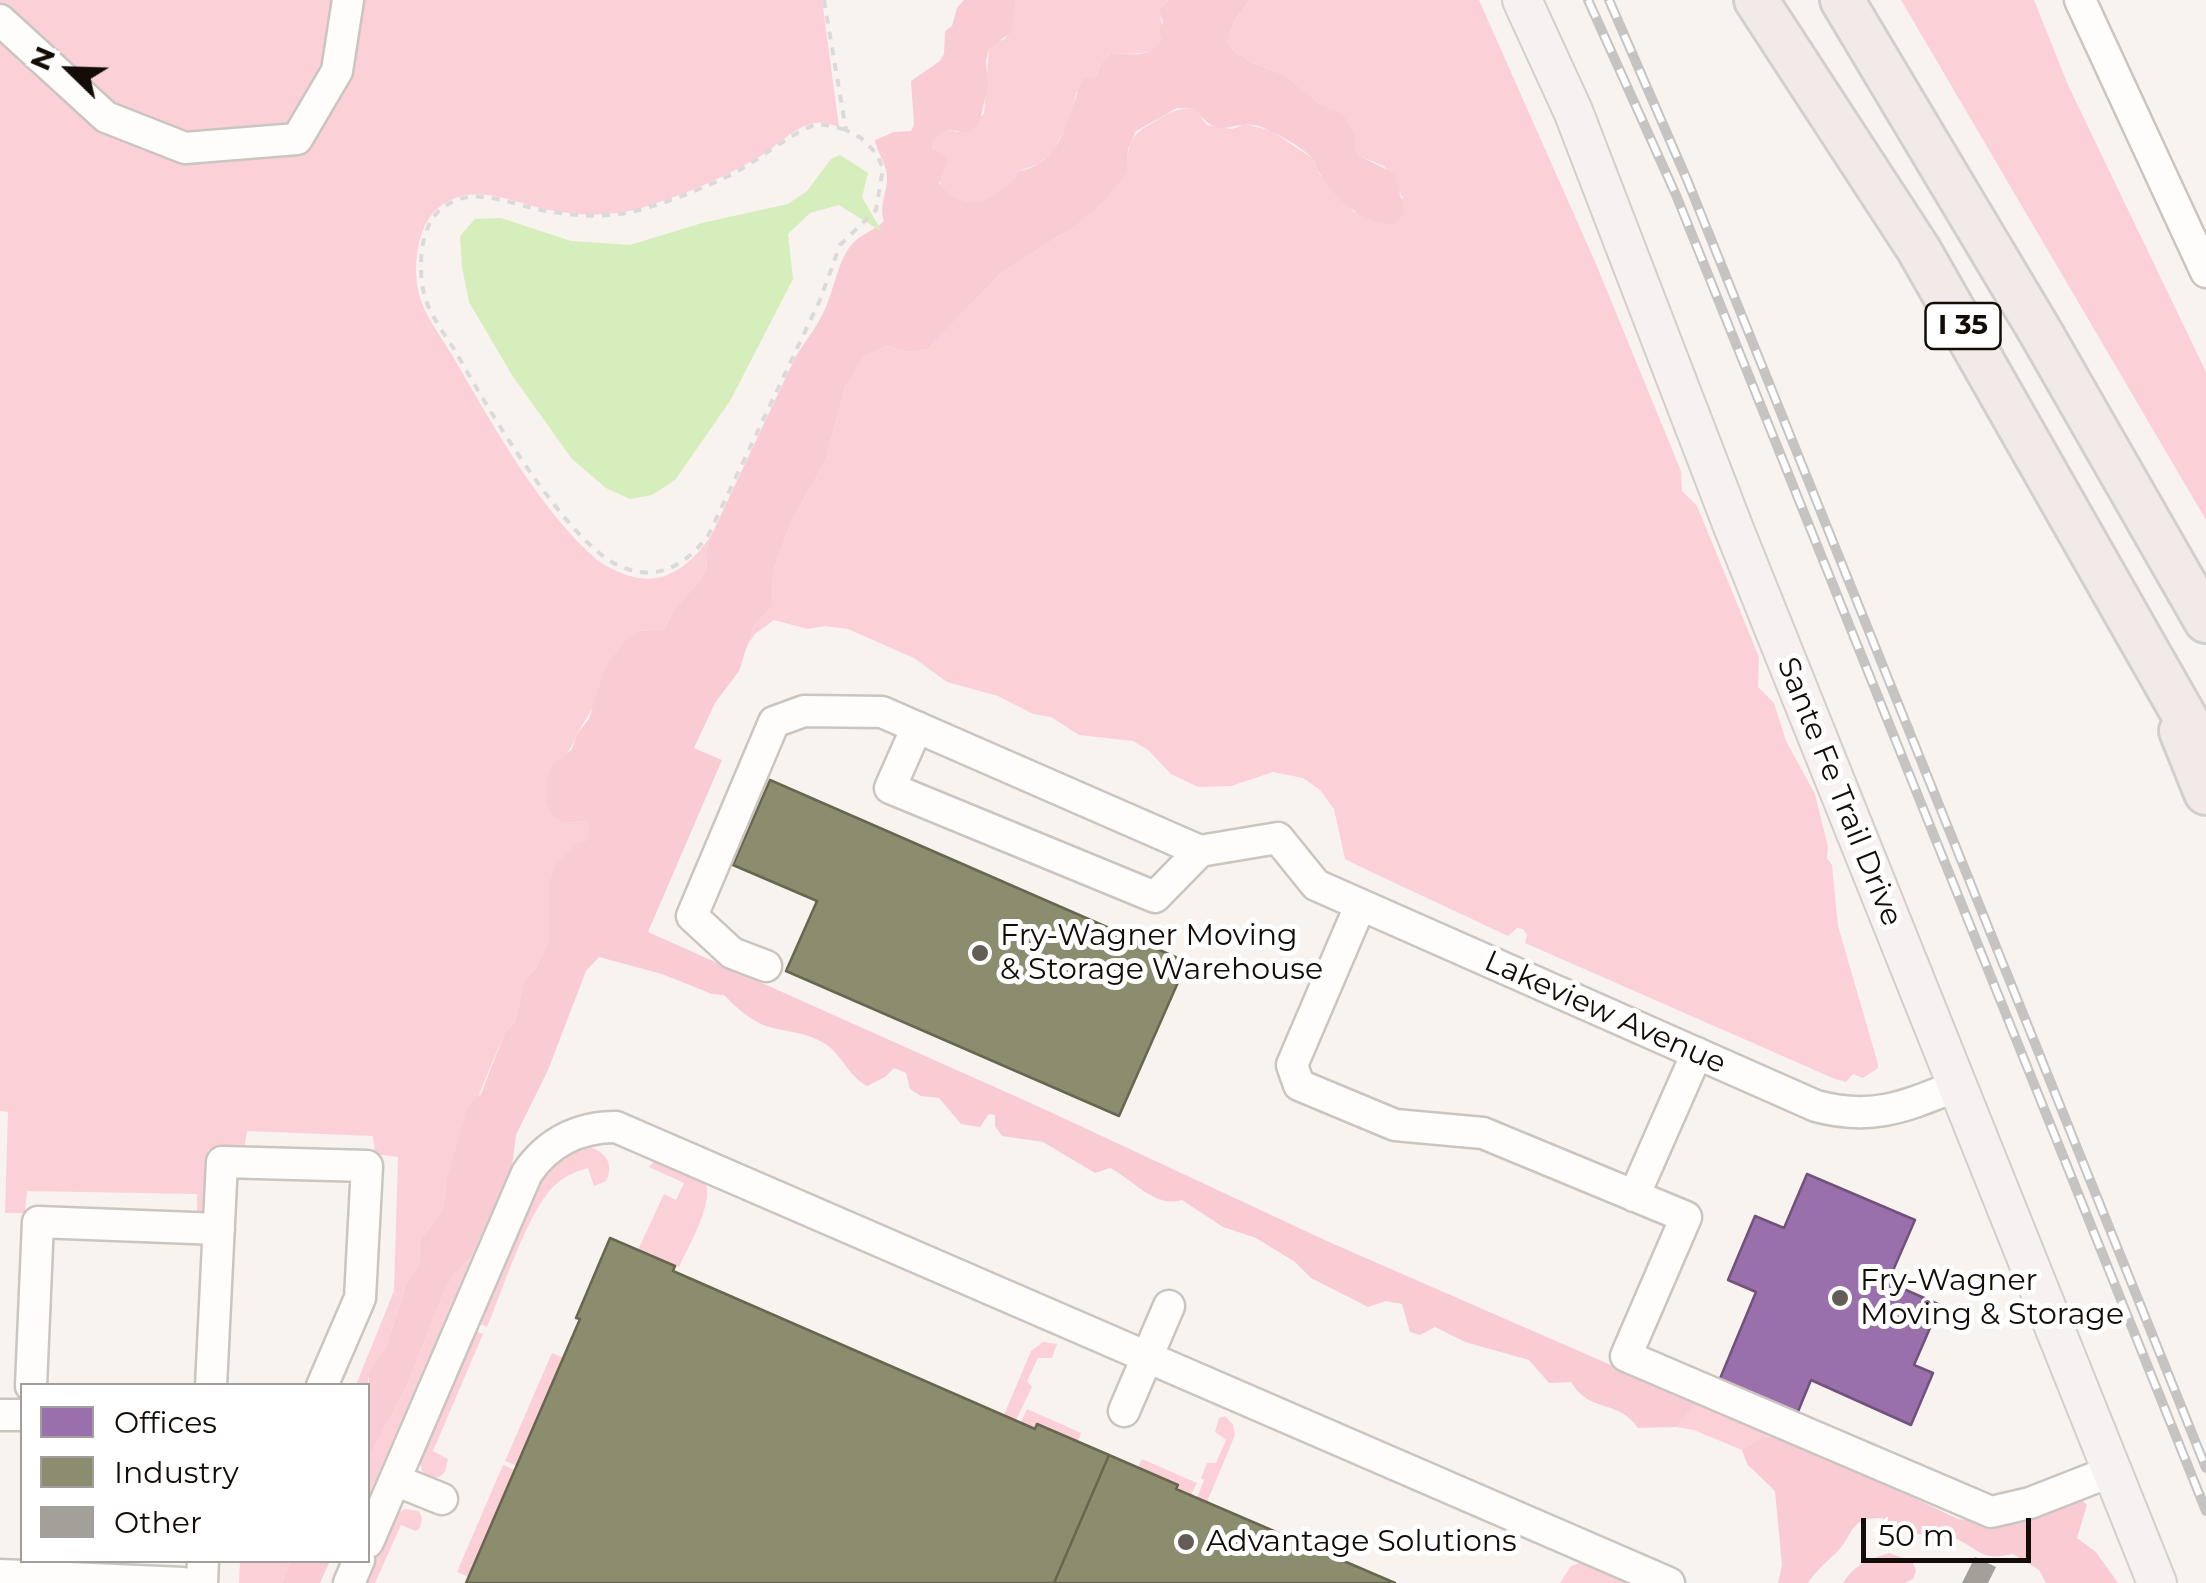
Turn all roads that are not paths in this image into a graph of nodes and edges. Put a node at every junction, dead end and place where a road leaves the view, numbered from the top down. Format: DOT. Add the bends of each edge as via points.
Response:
graph roads {
  1 [pos="348,0"];
  2 [pos="1522,0"];
  3 [pos="1756,0"];
  4 [pos="1842,0"];
  5 [pos="2080,0"];
  6 [pos="0,20"];
  7 [pos="2206,272"];
  8 [pos="2206,621"];
  9 [pos="2154,660"];
  10 [pos="917,727"];
  11 [pos="2206,754"];
  12 [pos="2206,793"];
  13 [pos="1200,851"];
  14 [pos="1360,906"];
  15 [pos="766,966"];
  16 [pos="1697,1053"];
  17 [pos="1956,1086"];
  18 [pos="1634,1196"];
  19 [pos="219,1229"];
  20 [pos="1169,1306"];
  21 [pos="1148,1356"];
  22 [pos="31,1383"];
  23 [pos="211,1383"];
  24 [pos="323,1383"];
  25 [pos="1124,1411"];
  26 [pos="2112,1471"];
  27 [pos="395,1480"];
  28 [pos="442,1499"];
  29 [pos="370,1537"];
  30 [pos="15,1571"];
  31 [pos="184,1583"];
  32 [pos="1669,1583"];
  33 [pos="2157,1583"];
  1 -- 6 [label="street" via="338,71 297,139 185,148 106,118"];
  2 -- 17 [label="main road, Sante Fe Trail Drive" via="1572,111"];
  3 -- 9 [label="highway, I 35" via="1919,250"];
  4 -- 8 [label="highway, I 35"];
  5 -- 7 [label="street"];
  9 -- 11 [label="highway, I 35"];
  9 -- 12 [label="highway"];
  10 -- 13 [label="street"];
  10 -- 13 [label="street" via="890,788 1155,897"];
  10 -- 15 [label="street" via="882,712 804,710 774,722 692,916 732,952"];
  13 -- 14 [label="street, Lakeview Avenue" via="1278,838 1316,885"];
  14 -- 16 [label="street, Lakeview Avenue"];
  14 -- 18 [label="street" via="1292,1064 1299,1085 1395,1125 1483,1133"];
  16 -- 17 [label="street, Lakeview Avenue" via="1842,1114 1900,1109"];
  16 -- 18 [label="street"];
  17 -- 26 [label="main road, Sante Fe Trail Drive"];
  18 -- 26 [label="street" via="1686,1216 1626,1356 1991,1512"];
  19 -- 22 [label="street" via="38,1222"];
  19 -- 23 [label="street"];
  19 -- 24 [label="street" via="222,1162 367,1166 360,1298"];
  20 -- 21 [label="street"];
  21 -- 25 [label="street"];
  21 -- 27 [label="street" via="649,1140 598,1127 564,1138 526,1172"];
  21 -- 32 [label="street"];
  26 -- 33 [label="main road, Sante Fe Trail Drive"];
  27 -- 28 [label="street"];
  27 -- 29 [label="street"];
  30 -- 31 [label="street"];
}
